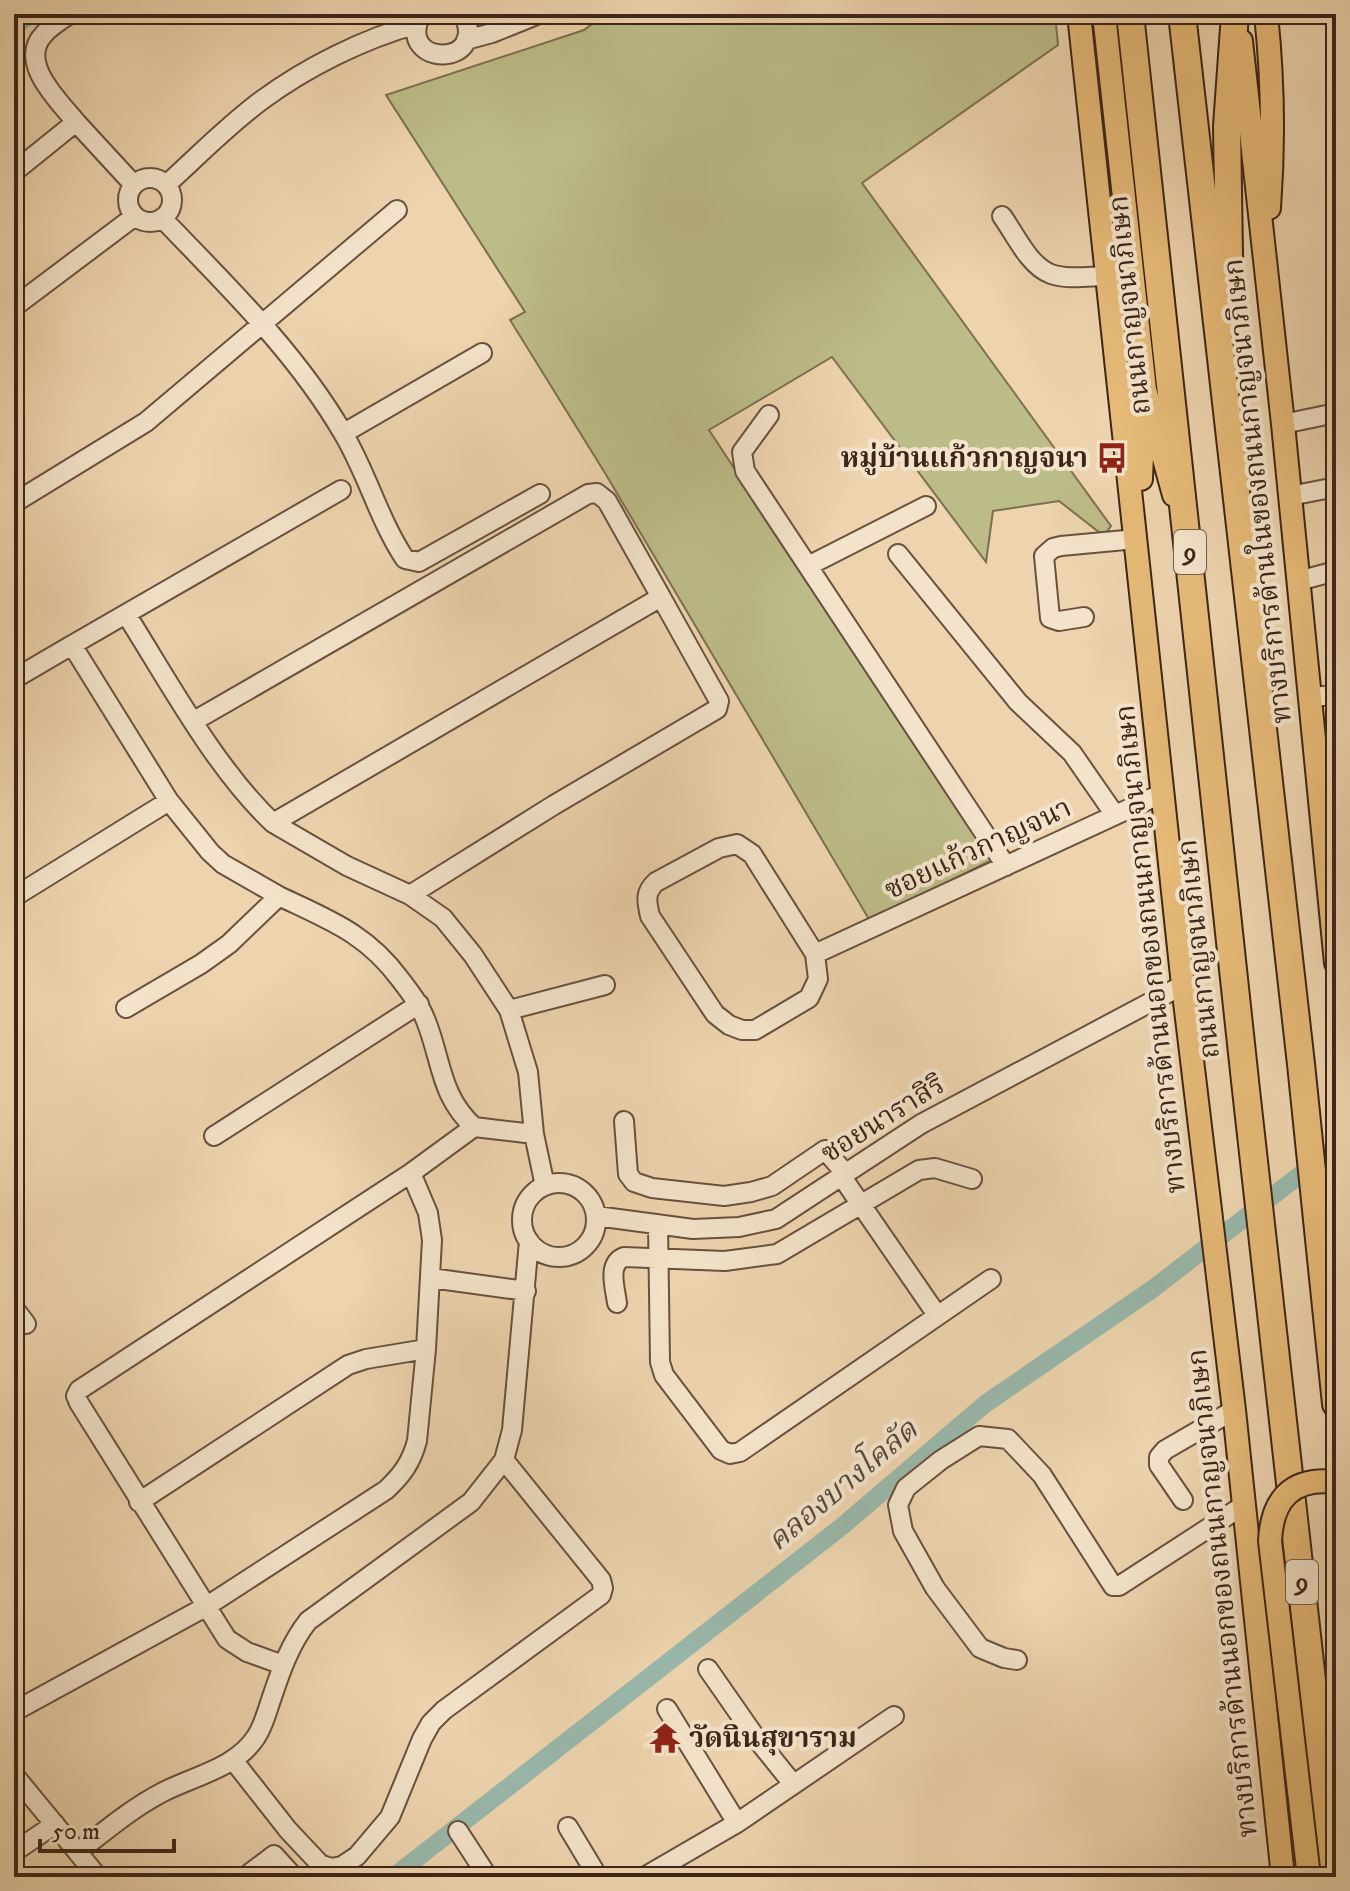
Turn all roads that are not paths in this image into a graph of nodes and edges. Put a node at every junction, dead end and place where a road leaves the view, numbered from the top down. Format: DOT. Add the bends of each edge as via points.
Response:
graph roads {
  1 [pos="70,14"];
  2 [pos="463,14"];
  3 [pos="539,14"];
  4 [pos="1079,14"];
  5 [pos="1104,14"];
  6 [pos="1130,14"];
  7 [pos="1182,14"];
  8 [pos="1237,14"];
  9 [pos="1266,14"];
  10 [pos="419,19"];
  11 [pos="466,40"];
  12 [pos="76,122"];
  13 [pos="14,172"];
  14 [pos="134,185"];
  15 [pos="166,185"];
  16 [pos="397,210"];
  17 [pos="135,216"];
  18 [pos="1002,216"];
  19 [pos="162,218"];
  20 [pos="1265,256"];
  21 [pos="1108,276"];
  22 [pos="14,307"];
  23 [pos="262,323"];
  24 [pos="482,353"];
  25 [pos="1145,390"];
  26 [pos="1225,404"];
  27 [pos="1336,413"];
  28 [pos="769,415"];
  29 [pos="1283,424"];
  30 [pos="344,433"];
  31 [pos="341,490"];
  32 [pos="540,494"];
  33 [pos="1334,494"];
  34 [pos="1290,496"];
  35 [pos="14,503"];
  36 [pos="926,506"];
  37 [pos="1137,547"];
  38 [pos="1190,552"];
  39 [pos="898,554"];
  40 [pos="808,566"];
  41 [pos="1336,571"];
  42 [pos="1298,581"];
  43 [pos="661,597"];
  44 [pos="126,614"];
  45 [pos="1084,617"];
  46 [pos="72,645"];
  47 [pos="14,679"];
  48 [pos="1336,695"];
  49 [pos="1309,697"];
  50 [pos="194,721"];
  51 [pos="1163,793"];
  52 [pos="169,801"];
  53 [pos="1115,815"];
  54 [pos="273,823"];
  55 [pos="1006,866"];
  56 [pos="410,895"];
  57 [pos="279,896"];
  58 [pos="14,897"];
  59 [pos="1333,912"];
  60 [pos="815,954"];
  61 [pos="1336,963"];
  62 [pos="605,985"];
  63 [pos="1183,985"];
  64 [pos="419,1004"];
  65 [pos="126,1008"];
  66 [pos="509,1010"];
  67 [pos="624,1121"];
  68 [pos="474,1127"];
  69 [pos="534,1134"];
  70 [pos="214,1136"];
  71 [pos="411,1173"];
  72 [pos="844,1176"];
  73 [pos="972,1179"];
  74 [pos="545,1186"];
  75 [pos="861,1205"];
  76 [pos="596,1216"];
  77 [pos="658,1224"];
  78 [pos="529,1241"];
  79 [pos="658,1258"];
  80 [pos="431,1278"];
  81 [pos="991,1279"];
  82 [pos="526,1291"];
  83 [pos="617,1303"];
  84 [pos="14,1308"];
  85 [pos="937,1315"];
  86 [pos="26,1324"];
  87 [pos="426,1349"];
  88 [pos="1336,1404"];
  89 [pos="1234,1410"];
  90 [pos="504,1460"];
  91 [pos="1336,1482"];
  92 [pos="1183,1500"];
  93 [pos="139,1502"];
  94 [pos="1244,1505"];
  95 [pos="207,1606"];
  96 [pos="1017,1660"];
  97 [pos="283,1665"];
  98 [pos="708,1669"];
  99 [pos="667,1709"];
  100 [pos="15,1711"];
  101 [pos="894,1716"];
  102 [pos="233,1760"];
  103 [pos="14,1775"];
  104 [pos="793,1784"];
  105 [pos="737,1823"];
  106 [pos="55,1824"];
  107 [pos="568,1827"];
  108 [pos="458,1831"];
  109 [pos="14,1852"];
  110 [pos="78,1852"];
  111 [pos="98,1877"];
  112 [pos="245,1877"];
  113 [pos="294,1877"];
  114 [pos="488,1877"];
  115 [pos="598,1877"];
  116 [pos="644,1877"];
  117 [pos="1283,1877"];
  118 [pos="1309,1877"];
  119 [pos="1334,1877"];
  1 -- 12 [label="street" via="42,35 36,49 40,77"];
  2 -- 11 [label="street"];
  3 -- 11 [label="street"];
  4 -- 21 [label="main road, ทางบริการด้านนอกของถนนกาญจนาภิเษก"];
  5 -- 25 [label="main road"];
  6 -- 38 [label="highway, ถนนกาญจนาภิเษก / 9"];
  7 -- 26 [label="highway, 9"];
  8 -- 20 [label="main road, ทางบริการด้านในของถนนกาญจนาภิเษก"];
  8 -- 26 [label="highway" via="1227,126 1230,327"];
  9 -- 20 [label="main road" via="1274,150"];
  10 -- 11 [label="street" via="417,36 432,54 454,53"];
  10 -- 15 [label="street" via="291,80"];
  12 -- 13 [label="street"];
  12 -- 14 [label="street"];
  14 -- 15 [label="street" via="153,179"];
  14 -- 17 [label="street" via="128,204"];
  15 -- 19 [label="street" via="172,199"];
  16 -- 23 [label="street"];
  17 -- 19 [label="street" via="148,222"];
  17 -- 22 [label="street"];
  18 -- 21 [label="street" via="1037,266 1050,274"];
  19 -- 23 [label="street"];
  20 -- 29 [label="main road, ทางบริการด้านในของถนนกาญจนาภิเษก"];
  21 -- 37 [label="main road, ทางบริการด้านนอกของถนนกาญจนาภิเษก"];
  23 -- 30 [label="street"];
  23 -- 35 [label="street" via="146,422"];
  24 -- 30 [label="street"];
  25 -- 37 [label="main road"];
  25 -- 38 [label="main road"];
  26 -- 88 [label="highway, 9"];
  27 -- 29 [label="street"];
  28 -- 40 [label="street" via="746,443 742,461"];
  29 -- 34 [label="main road, ทางบริการด้านในของถนนกาญจนาภิเษก"];
  30 -- 32 [label="street" via="403,555 411,561 419,562"];
  31 -- 44 [label="street"];
  33 -- 34 [label="street"];
  34 -- 42 [label="main road, ทางบริการด้านในของถนนกาญจนาภิเษก"];
  36 -- 40 [label="street"];
  37 -- 45 [label="street" via="1061,546 1044,556 1050,618"];
  37 -- 51 [label="main road, ทางบริการด้านนอกของถนนกาญจนาภิเษก"];
  38 -- 119 [label="highway, ถนนกาญจนาภิเษก / 9"];
  39 -- 53 [label="street" via="1018,702 1072,753"];
  40 -- 55 [label="street"];
  41 -- 42 [label="street"];
  42 -- 49 [label="main road, ทางบริการด้านในของถนนกาญจนาภิเษก"];
  43 -- 50 [label="street" via="607,501 597,493 588,494"];
  43 -- 54 [label="street"];
  43 -- 56 [label="street" via="719,701 717,709"];
  44 -- 46 [label="street"];
  44 -- 50 [label="street"];
  46 -- 47 [label="street"];
  46 -- 52 [label="street"];
  48 -- 49 [label="street"];
  49 -- 59 [label="main road, ทางบริการด้านในของถนนกาญจนาภิเษก"];
  50 -- 54 [label="street" via="244,793"];
  51 -- 53 [label="street, ซอยแก้วกาญจนา"];
  51 -- 63 [label="main road, ทางบริการด้านนอกของถนนกาญจนาภิเษก"];
  52 -- 57 [label="street" via="223,864"];
  52 -- 58 [label="street"];
  53 -- 55 [label="street, ซอยแก้วกาญจนา"];
  54 -- 56 [label="street"];
  55 -- 60 [label="street, ซอยแก้วกาญจนา"];
  56 -- 66 [label="street" via="443,918"];
  57 -- 64 [label="street" via="365,940"];
  57 -- 65 [label="street" via="229,944"];
  59 -- 61 [label="main road, ทางบริการด้านในของถนนกาญจนาภิเษก"];
  60 -- 60 [label="street" via="752,854 737,844 719,848 648,889 650,916 715,1014 729,1025 755,1030 809,998 818,979"];
  62 -- 66 [label="street"];
  63 -- 72 [label="street, ซอยนาราสิริ" via="921,1124"];
  63 -- 89 [label="main road, ทางบริการด้านนอกของถนนกาญจนาภิเษก"];
  64 -- 68 [label="street" via="450,1099"];
  64 -- 70 [label="street"];
  66 -- 69 [label="street" via="528,1072"];
  67 -- 72 [label="street" via="628,1174 652,1188 724,1196 751,1192 772,1186 825,1150"];
  68 -- 69 [label="street"];
  68 -- 71 [label="street"];
  69 -- 74 [label="street"];
  71 -- 80 [label="street" via="431,1225"];
  71 -- 93 [label="street" via="79,1390 79,1403"];
  72 -- 75 [label="street"];
  72 -- 77 [label="street, ซอยนาราสิริ" via="776,1219 693,1229"];
  73 -- 75 [label="street" via="935,1168 919,1170"];
  74 -- 76 [label="street" via="574,1186 585,1193"];
  74 -- 78 [label="street" via="524,1208"];
  75 -- 79 [label="street" via="777,1254 725,1261"];
  75 -- 85 [label="street"];
  76 -- 77 [label="street, ซอยนาราสิริ"];
  76 -- 78 [label="street" via="590,1240 569,1255 546,1254"];
  77 -- 79 [label="street"];
  78 -- 82 [label="street"];
  79 -- 83 [label="street" via="617,1260"];
  79 -- 85 [label="street" via="658,1346 664,1375 721,1450 730,1454"];
  80 -- 82 [label="street"];
  80 -- 87 [label="street"];
  81 -- 85 [label="street"];
  82 -- 90 [label="street" via="512,1430"];
  84 -- 86 [label="street"];
  87 -- 93 [label="street" via="348,1365"];
  87 -- 95 [label="street" via="417,1441 403,1474"];
  89 -- 92 [label="street" via="1159,1457"];
  89 -- 94 [label="main road, ทางบริการด้านนอกของถนนกาญจนาภิเษก"];
  90 -- 97 [label="street" via="471,1502 308,1621"];
  90 -- 102 [label="street" via="601,1580 601,1595 431,1723 390,1817 342,1866 320,1864"];
  91 -- 118 [label="main road, bridge" via="1295,1488 1275,1508 1270,1531"];
  93 -- 95 [label="street"];
  94 -- 96 [label="street" via="1113,1586 1042,1475 1008,1439 979,1436 941,1460 906,1488 898,1505 903,1531 935,1588 980,1648"];
  94 -- 117 [label="main road, ทางบริการด้านนอกของถนนกาญจนาภิเษก"];
  95 -- 97 [label="street" via="227,1639"];
  95 -- 100 [label="street"];
  97 -- 102 [label="street" via="255,1739"];
  98 -- 104 [label="street"];
  99 -- 105 [label="street"];
  101 -- 104 [label="street"];
  102 -- 110 [label="street" via="163,1792"];
  103 -- 106 [label="street"];
  104 -- 105 [label="street"];
  105 -- 116 [label="street"];
  106 -- 109 [label="street"];
  106 -- 110 [label="street"];
  107 -- 115 [label="street"];
  108 -- 114 [label="street"];
  110 -- 111 [label="street"];
  112 -- 113 [label="street" via="274,1855"];
}
